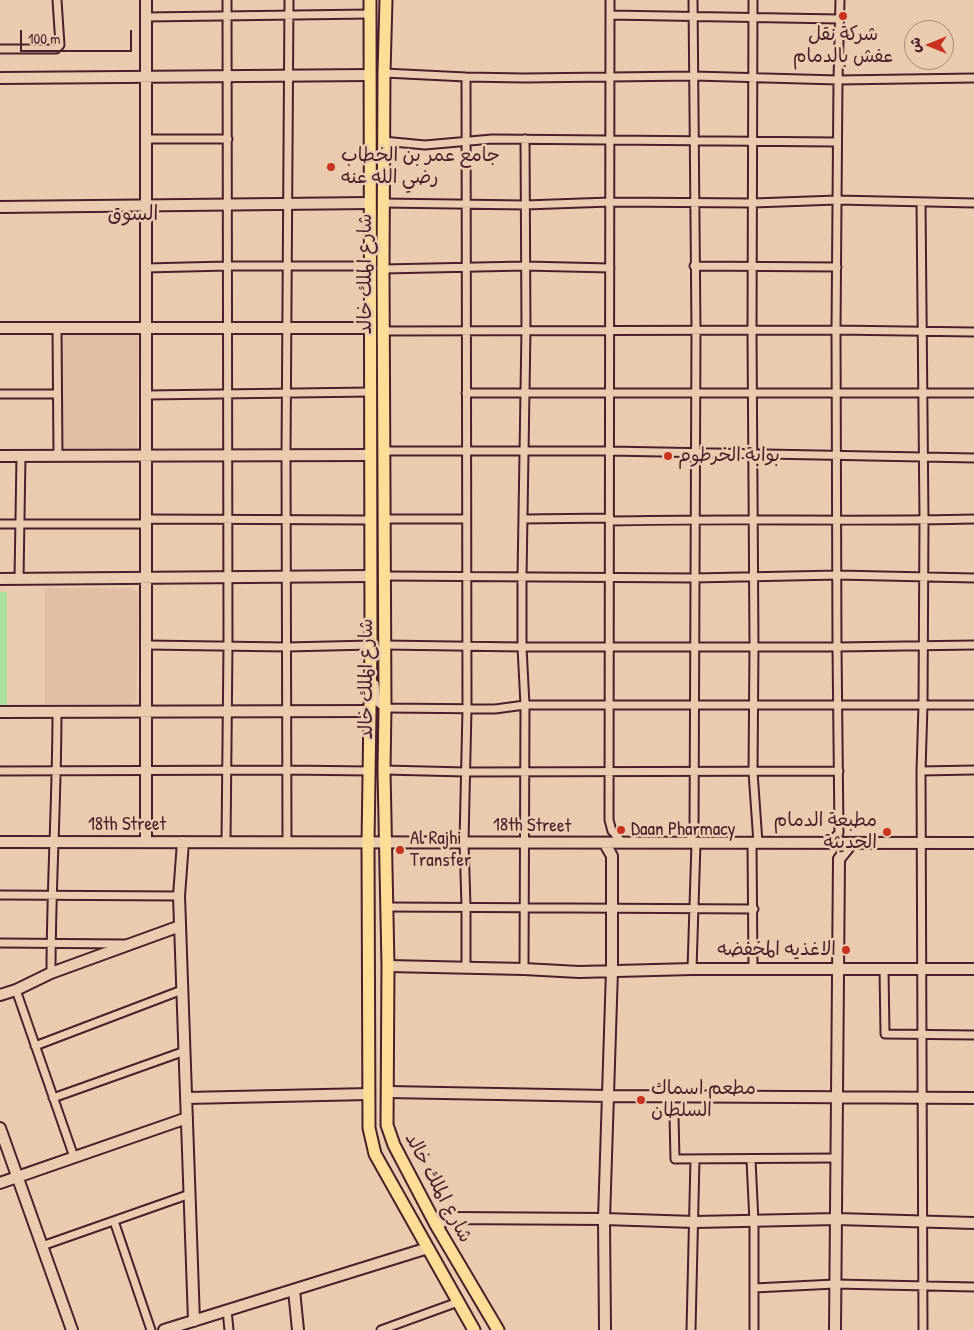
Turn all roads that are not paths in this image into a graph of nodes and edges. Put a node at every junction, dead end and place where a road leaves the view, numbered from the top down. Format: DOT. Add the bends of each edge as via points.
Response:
graph roads {
  1 [pos="57,0"];
  2 [pos="146,0"];
  3 [pos="228,0"];
  4 [pos="290,0"];
  5 [pos="370,0"];
  6 [pos="386,0"];
  7 [pos="610,0"];
  8 [pos="693,0"];
  9 [pos="753,0"];
  10 [pos="840,0"];
  11 [pos="370,14"];
  12 [pos="290,15"];
  13 [pos="610,15"];
  14 [pos="693,15"];
  15 [pos="146,16"];
  16 [pos="228,16"];
  17 [pos="753,17"];
  18 [pos="839,19"];
  19 [pos="0,49"];
  20 [pos="384,73"];
  21 [pos="290,75"];
  22 [pos="370,75"];
  23 [pos="146,76"];
  24 [pos="228,76"];
  25 [pos="611,76"];
  26 [pos="694,76"];
  27 [pos="753,76"];
  28 [pos="466,77"];
  29 [pos="0,78"];
  30 [pos="974,78"];
  31 [pos="838,80"];
  32 [pos="146,139"];
  33 [pos="228,139"];
  34 [pos="526,139"];
  35 [pos="753,140"];
  36 [pos="383,141"];
  37 [pos="610,141"];
  38 [pos="694,141"];
  39 [pos="466,142"];
  40 [pos="838,142"];
  41 [pos="837,200"];
  42 [pos="610,202"];
  43 [pos="695,202"];
  44 [pos="921,202"];
  45 [pos="370,203"];
  46 [pos="383,203"];
  47 [pos="753,203"];
  48 [pos="288,204"];
  49 [pos="466,204"];
  50 [pos="974,204"];
  51 [pos="146,205"];
  52 [pos="227,205"];
  53 [pos="525,205"];
  54 [pos="0,207"];
  55 [pos="227,266"];
  56 [pos="370,266"];
  57 [pos="525,266"];
  58 [pos="694,266"];
  59 [pos="752,266"];
  60 [pos="837,266"];
  61 [pos="286,267"];
  62 [pos="145,268"];
  63 [pos="467,268"];
  64 [pos="610,268"];
  65 [pos="383,269"];
  66 [pos="0,328"];
  67 [pos="57,328"];
  68 [pos="146,328"];
  69 [pos="227,328"];
  70 [pos="287,328"];
  71 [pos="370,328"];
  72 [pos="466,329"];
  73 [pos="526,330"];
  74 [pos="696,330"];
  75 [pos="836,330"];
  76 [pos="384,331"];
  77 [pos="610,331"];
  78 [pos="752,331"];
  79 [pos="921,331"];
  80 [pos="974,332"];
  81 [pos="370,392"];
  82 [pos="922,392"];
  83 [pos="228,393"];
  84 [pos="286,393"];
  85 [pos="466,393"];
  86 [pos="610,393"];
  87 [pos="695,393"];
  88 [pos="974,393"];
  89 [pos="0,394"];
  90 [pos="57,394"];
  91 [pos="147,394"];
  92 [pos="525,394"];
  93 [pos="753,394"];
  94 [pos="838,394"];
  95 [pos="384,451"];
  96 [pos="466,451"];
  97 [pos="610,451"];
  98 [pos="524,452"];
  99 [pos="694,453"];
  100 [pos="754,454"];
  101 [pos="146,455"];
  102 [pos="228,455"];
  103 [pos="286,455"];
  104 [pos="370,455"];
  105 [pos="838,455"];
  106 [pos="0,456"];
  107 [pos="20,456"];
  108 [pos="58,456"];
  109 [pos="922,456"];
  110 [pos="974,458"];
  111 [pos="384,518"];
  112 [pos="228,519"];
  113 [pos="466,519"];
  114 [pos="523,519"];
  115 [pos="695,519"];
  116 [pos="974,519"];
  117 [pos="286,520"];
  118 [pos="370,520"];
  119 [pos="610,520"];
  120 [pos="753,520"];
  121 [pos="837,520"];
  122 [pos="924,520"];
  123 [pos="147,521"];
  124 [pos="0,524"];
  125 [pos="19,524"];
  126 [pos="838,575"];
  127 [pos="371,576"];
  128 [pos="385,576"];
  129 [pos="228,577"];
  130 [pos="287,577"];
  131 [pos="466,577"];
  132 [pos="522,577"];
  133 [pos="610,577"];
  134 [pos="753,577"];
  135 [pos="923,577"];
  136 [pos="147,578"];
  137 [pos="694,578"];
  138 [pos="974,578"];
  139 [pos="0,579"];
  140 [pos="18,579"];
  141 [pos="147,645"];
  142 [pos="228,645"];
  143 [pos="371,645"];
  144 [pos="385,645"];
  145 [pos="466,645"];
  146 [pos="923,645"];
  147 [pos="974,645"];
  148 [pos="522,646"];
  149 [pos="610,646"];
  150 [pos="694,646"];
  151 [pos="754,646"];
  152 [pos="287,647"];
  153 [pos="837,647"];
  154 [pos="609,704"];
  155 [pos="525,705"];
  156 [pos="693,705"];
  157 [pos="754,705"];
  158 [pos="923,705"];
  159 [pos="974,705"];
  160 [pos="838,706"];
  161 [pos="385,708"];
  162 [pos="467,709"];
  163 [pos="228,711"];
  164 [pos="286,711"];
  165 [pos="370,711"];
  166 [pos="0,712"];
  167 [pos="57,712"];
  168 [pos="147,712"];
  169 [pos="227,770"];
  170 [pos="287,770"];
  171 [pos="384,770"];
  172 [pos="974,770"];
  173 [pos="0,771"];
  174 [pos="57,771"];
  175 [pos="146,771"];
  176 [pos="370,771"];
  177 [pos="525,771"];
  178 [pos="610,771"];
  179 [pos="693,771"];
  180 [pos="839,771"];
  181 [pos="921,771"];
  182 [pos="466,772"];
  183 [pos="752,772"];
  184 [pos="0,842"];
  185 [pos="55,842"];
  186 [pos="146,842"];
  187 [pos="183,842"];
  188 [pos="226,842"];
  189 [pos="287,842"];
  190 [pos="368,842"];
  191 [pos="386,842"];
  192 [pos="464,842"];
  193 [pos="524,843"];
  194 [pos="623,843"];
  195 [pos="692,843"];
  196 [pos="755,843"];
  197 [pos="828,843"];
  198 [pos="852,843"];
  199 [pos="605,844"];
  200 [pos="922,844"];
  201 [pos="974,844"];
  202 [pos="0,895"];
  203 [pos="52,895"];
  204 [pos="179,896"];
  205 [pos="466,906"];
  206 [pos="387,907"];
  207 [pos="524,908"];
  208 [pos="693,908"];
  209 [pos="612,909"];
  210 [pos="754,909"];
  211 [pos="180,926"];
  212 [pos="0,943"];
  213 [pos="51,943"];
  214 [pos="131,944"];
  215 [pos="388,966"];
  216 [pos="466,968"];
  217 [pos="524,968"];
  218 [pos="692,969"];
  219 [pos="753,969"];
  220 [pos="839,969"];
  221 [pos="884,969"];
  222 [pos="922,969"];
  223 [pos="974,969"];
  224 [pos="612,970"];
  225 [pos="51,973"];
  226 [pos="16,990"];
  227 [pos="182,990"];
  228 [pos="0,995"];
  229 [pos="974,1035"];
  230 [pos="923,1036"];
  231 [pos="34,1046"];
  232 [pos="185,1051"];
  233 [pos="388,1092"];
  234 [pos="369,1094"];
  235 [pos="607,1096"];
  236 [pos="922,1097"];
  237 [pos="53,1098"];
  238 [pos="186,1098"];
  239 [pos="837,1098"];
  240 [pos="974,1098"];
  241 [pos="674,1115"];
  242 [pos="187,1118"];
  243 [pos="0,1128"];
  244 [pos="74,1157"];
  245 [pos="837,1158"];
  246 [pos="695,1160"];
  247 [pos="751,1160"];
  248 [pos="18,1177"];
  249 [pos="0,1183"];
  250 [pos="190,1194"];
  251 [pos="604,1218"];
  252 [pos="837,1219"];
  253 [pos="114,1220"];
  254 [pos="695,1222"];
  255 [pos="754,1222"];
  256 [pos="923,1222"];
  257 [pos="974,1223"];
  258 [pos="436,1225"];
  259 [pos="42,1246"];
  260 [pos="428,1248"];
  261 [pos="835,1284"];
  262 [pos="923,1287"];
  263 [pos="974,1287"];
  264 [pos="754,1288"];
  265 [pos="294,1290"];
  266 [pos="458,1302"];
  267 [pos="227,1310"];
  268 [pos="194,1320"];
  269 [pos="390,1329"];
  270 [pos="72,1330"];
  271 [pos="151,1330"];
  272 [pos="166,1330"];
  273 [pos="229,1330"];
  274 [pos="298,1330"];
  275 [pos="381,1330"];
  276 [pos="474,1330"];
  277 [pos="498,1330"];
  278 [pos="605,1330"];
  279 [pos="691,1330"];
  280 [pos="754,1330"];
  281 [pos="835,1330"];
  282 [pos="923,1330"];
  1 -- 19 [label="street" via="60,45 56,48"];
  2 -- 15 [label="street"];
  3 -- 16 [label="street"];
  4 -- 12 [label="street"];
  5 -- 11 [label="main road, شارع الملك خالد"];
  6 -- 20 [label="main road, شارع الملك خالد"];
  7 -- 13 [label="street"];
  8 -- 14 [label="street"];
  9 -- 17 [label="street"];
  10 -- 18 [label="street"];
  11 -- 12 [label="street"];
  11 -- 22 [label="main road, شارع الملك خالد"];
  12 -- 16 [label="street"];
  12 -- 21 [label="street"];
  13 -- 14 [label="street"];
  13 -- 25 [label="street"];
  14 -- 17 [label="street"];
  14 -- 26 [label="street"];
  15 -- 16 [label="street"];
  15 -- 23 [label="street"];
  16 -- 24 [label="street"];
  17 -- 18 [label="street"];
  17 -- 27 [label="street"];
  18 -- 31 [label="street"];
  20 -- 28 [label="street"];
  20 -- 36 [label="main road, شارع الملك خالد"];
  21 -- 22 [label="street"];
  21 -- 24 [label="street"];
  21 -- 48 [label="street"];
  22 -- 45 [label="main road, شارع الملك خالد"];
  23 -- 24 [label="street"];
  23 -- 29 [label="street"];
  23 -- 32 [label="street"];
  24 -- 33 [label="street"];
  25 -- 26 [label="street"];
  25 -- 28 [label="street"];
  25 -- 37 [label="street"];
  26 -- 27 [label="street"];
  26 -- 38 [label="street"];
  27 -- 31 [label="street"];
  27 -- 35 [label="street"];
  28 -- 39 [label="street"];
  30 -- 31 [label="street"];
  31 -- 40 [label="street"];
  32 -- 33 [label="street"];
  32 -- 51 [label="street"];
  33 -- 52 [label="street"];
  34 -- 37 [label="street"];
  34 -- 39 [label="street"];
  34 -- 53 [label="street"];
  35 -- 38 [label="street"];
  35 -- 40 [label="street"];
  35 -- 47 [label="street"];
  36 -- 39 [label="street"];
  36 -- 46 [label="main road, شارع الملك خالد"];
  37 -- 38 [label="street"];
  37 -- 42 [label="street"];
  38 -- 43 [label="street"];
  39 -- 49 [label="street"];
  40 -- 41 [label="street"];
  41 -- 44 [label="street"];
  41 -- 47 [label="street"];
  41 -- 60 [label="street"];
  42 -- 43 [label="street"];
  42 -- 53 [label="street"];
  42 -- 64 [label="street"];
  43 -- 47 [label="street"];
  43 -- 58 [label="street"];
  44 -- 50 [label="street"];
  44 -- 79 [label="street"];
  45 -- 48 [label="street"];
  45 -- 56 [label="main road, شارع الملك خالد"];
  46 -- 49 [label="street"];
  46 -- 65 [label="main road, شارع الملك خالد"];
  47 -- 59 [label="street"];
  48 -- 52 [label="street"];
  48 -- 61 [label="street"];
  49 -- 53 [label="street"];
  49 -- 63 [label="street"];
  51 -- 52 [label="street"];
  51 -- 54 [label="street"];
  51 -- 62 [label="street"];
  52 -- 55 [label="street"];
  53 -- 57 [label="street"];
  55 -- 61 [label="street"];
  55 -- 62 [label="street"];
  55 -- 69 [label="street"];
  56 -- 61 [label="street"];
  56 -- 71 [label="main road, شارع الملك خالد"];
  57 -- 63 [label="street"];
  57 -- 64 [label="street"];
  57 -- 73 [label="street"];
  58 -- 59 [label="street"];
  58 -- 74 [label="street"];
  59 -- 60 [label="street"];
  59 -- 78 [label="street"];
  60 -- 75 [label="street"];
  61 -- 70 [label="street"];
  62 -- 68 [label="street"];
  63 -- 65 [label="street"];
  63 -- 72 [label="street"];
  64 -- 77 [label="street"];
  65 -- 76 [label="main road, شارع الملك خالد"];
  66 -- 67 [label="street"];
  67 -- 68 [label="street"];
  67 -- 90 [label="street"];
  68 -- 69 [label="street"];
  68 -- 91 [label="street"];
  69 -- 70 [label="street"];
  69 -- 83 [label="street"];
  70 -- 71 [label="street"];
  70 -- 84 [label="street"];
  71 -- 81 [label="main road, شارع الملك خالد"];
  72 -- 73 [label="street"];
  72 -- 76 [label="street"];
  72 -- 85 [label="street"];
  73 -- 77 [label="street"];
  73 -- 92 [label="street"];
  74 -- 77 [label="street"];
  74 -- 78 [label="street"];
  74 -- 87 [label="street"];
  75 -- 78 [label="street"];
  75 -- 79 [label="street"];
  75 -- 94 [label="street"];
  76 -- 95 [label="main road, شارع الملك خالد"];
  77 -- 86 [label="street"];
  78 -- 93 [label="street"];
  79 -- 80 [label="street"];
  79 -- 82 [label="street"];
  81 -- 84 [label="street"];
  81 -- 104 [label="main road, شارع الملك خالد"];
  82 -- 88 [label="street"];
  82 -- 94 [label="street"];
  82 -- 109 [label="street"];
  83 -- 84 [label="street"];
  83 -- 91 [label="street"];
  83 -- 102 [label="street"];
  84 -- 103 [label="street"];
  85 -- 92 [label="street"];
  85 -- 96 [label="street"];
  86 -- 87 [label="street"];
  86 -- 92 [label="street"];
  86 -- 97 [label="street"];
  87 -- 93 [label="street"];
  87 -- 99 [label="street"];
  89 -- 90 [label="street"];
  90 -- 108 [label="street"];
  91 -- 101 [label="street"];
  92 -- 98 [label="street"];
  93 -- 94 [label="street"];
  93 -- 100 [label="street"];
  94 -- 105 [label="street"];
  95 -- 96 [label="street"];
  95 -- 111 [label="main road, شارع الملك خالد"];
  96 -- 98 [label="street"];
  96 -- 113 [label="street"];
  97 -- 98 [label="street"];
  97 -- 99 [label="street"];
  97 -- 119 [label="street"];
  98 -- 114 [label="street"];
  99 -- 100 [label="street"];
  99 -- 115 [label="street"];
  100 -- 105 [label="street"];
  100 -- 120 [label="street"];
  101 -- 102 [label="street"];
  101 -- 108 [label="street"];
  101 -- 123 [label="street"];
  102 -- 103 [label="street"];
  102 -- 112 [label="street"];
  103 -- 104 [label="street"];
  103 -- 117 [label="street"];
  104 -- 118 [label="main road, شارع الملك خالد"];
  105 -- 109 [label="street"];
  105 -- 121 [label="street"];
  106 -- 107 [label="street"];
  107 -- 108 [label="street"];
  107 -- 125 [label="street"];
  109 -- 110 [label="street"];
  109 -- 122 [label="street"];
  111 -- 113 [label="street"];
  111 -- 128 [label="main road, شارع الملك خالد"];
  112 -- 117 [label="street"];
  112 -- 123 [label="street"];
  112 -- 129 [label="street"];
  113 -- 131 [label="street"];
  114 -- 119 [label="street"];
  114 -- 132 [label="street"];
  115 -- 119 [label="street"];
  115 -- 120 [label="street"];
  115 -- 137 [label="street"];
  116 -- 122 [label="street"];
  117 -- 118 [label="street"];
  117 -- 130 [label="street"];
  118 -- 127 [label="main road, شارع الملك خالد"];
  119 -- 133 [label="street"];
  120 -- 121 [label="street"];
  120 -- 134 [label="street"];
  121 -- 122 [label="street"];
  121 -- 126 [label="street"];
  122 -- 135 [label="street"];
  123 -- 125 [label="street"];
  123 -- 136 [label="street"];
  124 -- 125 [label="street"];
  125 -- 140 [label="street"];
  126 -- 134 [label="street"];
  126 -- 135 [label="street"];
  126 -- 153 [label="street"];
  127 -- 130 [label="street"];
  127 -- 143 [label="main road, شارع الملك خالد"];
  128 -- 131 [label="street"];
  128 -- 144 [label="main road, شارع الملك خالد"];
  129 -- 130 [label="street"];
  129 -- 136 [label="street"];
  129 -- 142 [label="street"];
  130 -- 152 [label="street"];
  131 -- 132 [label="street"];
  131 -- 145 [label="street"];
  132 -- 133 [label="street"];
  132 -- 148 [label="street"];
  133 -- 137 [label="street"];
  133 -- 149 [label="street"];
  134 -- 137 [label="street"];
  134 -- 151 [label="street"];
  135 -- 138 [label="street"];
  135 -- 146 [label="street"];
  136 -- 140 [label="street"];
  136 -- 141 [label="street"];
  137 -- 150 [label="street"];
  139 -- 140 [label="street"];
  141 -- 142 [label="street"];
  141 -- 168 [label="street"];
  142 -- 152 [label="street"];
  142 -- 163 [label="street"];
  143 -- 152 [label="street"];
  143 -- 161 [label="street" via="377,702"];
  143 -- 165 [label="main road, شارع الملك خالد"];
  144 -- 145 [label="street"];
  144 -- 161 [label="main road, شارع الملك خالد"];
  145 -- 148 [label="street"];
  145 -- 162 [label="street"];
  146 -- 147 [label="street"];
  146 -- 153 [label="street"];
  146 -- 158 [label="street"];
  148 -- 149 [label="street"];
  148 -- 155 [label="street"];
  149 -- 150 [label="street"];
  149 -- 154 [label="street"];
  150 -- 151 [label="street"];
  150 -- 156 [label="street"];
  151 -- 153 [label="street"];
  151 -- 157 [label="street"];
  152 -- 164 [label="street"];
  153 -- 160 [label="street"];
  154 -- 155 [label="street"];
  154 -- 156 [label="street"];
  154 -- 178 [label="street"];
  155 -- 162 [label="street"];
  155 -- 177 [label="street"];
  156 -- 157 [label="street"];
  156 -- 179 [label="street"];
  157 -- 160 [label="street"];
  157 -- 183 [label="street"];
  158 -- 159 [label="street"];
  158 -- 160 [label="street"];
  158 -- 181 [label="street"];
  160 -- 180 [label="street"];
  161 -- 162 [label="street"];
  161 -- 171 [label="main road, شارع الملك خالد"];
  162 -- 182 [label="street"];
  163 -- 164 [label="street"];
  163 -- 168 [label="street"];
  163 -- 169 [label="street"];
  164 -- 165 [label="street"];
  164 -- 170 [label="street"];
  165 -- 176 [label="main road, شارع الملك خالد"];
  166 -- 167 [label="street"];
  167 -- 168 [label="street"];
  167 -- 174 [label="street"];
  168 -- 175 [label="street"];
  169 -- 170 [label="street"];
  169 -- 175 [label="street"];
  169 -- 188 [label="street"];
  170 -- 176 [label="street"];
  170 -- 189 [label="street"];
  171 -- 182 [label="street"];
  171 -- 191 [label="main road, شارع الملك خالد"];
  172 -- 181 [label="street"];
  173 -- 174 [label="street"];
  174 -- 175 [label="street"];
  174 -- 185 [label="street"];
  175 -- 186 [label="street"];
  176 -- 190 [label="main road, شارع الملك خالد"];
  177 -- 178 [label="street"];
  177 -- 182 [label="street"];
  177 -- 193 [label="street"];
  178 -- 179 [label="street"];
  178 -- 194 [label="street" via="609,820 612,831"];
  179 -- 183 [label="street"];
  179 -- 195 [label="street"];
  180 -- 183 [label="street"];
  180 -- 197 [label="street" via="839,833"];
  181 -- 200 [label="street"];
  182 -- 192 [label="street"];
  183 -- 196 [label="street"];
  184 -- 185 [label="street, 18th Street"];
  185 -- 186 [label="street, 18th Street"];
  185 -- 203 [label="street"];
  186 -- 187 [label="street, 18th Street"];
  187 -- 188 [label="street, 18th Street"];
  187 -- 204 [label="street"];
  188 -- 189 [label="street, 18th Street"];
  189 -- 190 [label="street, 18th Street"];
  190 -- 191 [label="street, 18th Street"];
  190 -- 234 [label="main road, شارع الملك خالد"];
  191 -- 192 [label="street, 18th Street"];
  191 -- 206 [label="main road, شارع الملك خالد"];
  192 -- 193 [label="street, 18th Street"];
  192 -- 205 [label="street"];
  193 -- 199 [label="street, 18th Street"];
  193 -- 207 [label="street"];
  194 -- 195 [label="street, 18th Street"];
  194 -- 199 [label="street, 18th Street"];
  195 -- 196 [label="street, 18th Street"];
  195 -- 208 [label="street"];
  196 -- 197 [label="street, 18th Street"];
  196 -- 210 [label="street"];
  197 -- 198 [label="street, 18th Street"];
  198 -- 200 [label="street, 18th Street"];
  198 -- 220 [label="street" via="839,859"];
  199 -- 209 [label="street" via="612,856"];
  200 -- 201 [label="street, 18th Street"];
  200 -- 222 [label="street"];
  202 -- 203 [label="street"];
  203 -- 204 [label="street"];
  203 -- 213 [label="street"];
  204 -- 211 [label="street"];
  205 -- 206 [label="street"];
  205 -- 207 [label="street"];
  205 -- 216 [label="street"];
  206 -- 215 [label="main road, شارع الملك خالد"];
  207 -- 209 [label="street"];
  207 -- 217 [label="street"];
  208 -- 209 [label="street"];
  208 -- 210 [label="street"];
  208 -- 218 [label="street"];
  209 -- 224 [label="street"];
  210 -- 219 [label="street"];
  211 -- 214 [label="street"];
  211 -- 227 [label="street"];
  212 -- 213 [label="street"];
  213 -- 214 [label="street"];
  213 -- 225 [label="street"];
  214 -- 225 [label="street"];
  215 -- 216 [label="street"];
  215 -- 233 [label="main road, شارع الملك خالد"];
  216 -- 217 [label="street"];
  217 -- 224 [label="street" via="580,972"];
  218 -- 219 [label="street"];
  218 -- 224 [label="street"];
  219 -- 220 [label="street"];
  220 -- 221 [label="street"];
  220 -- 239 [label="street"];
  221 -- 222 [label="street"];
  221 -- 230 [label="street" via="885,1034"];
  222 -- 223 [label="street"];
  222 -- 230 [label="street"];
  224 -- 235 [label="street"];
  225 -- 226 [label="street"];
  226 -- 228 [label="street"];
  226 -- 231 [label="street"];
  227 -- 231 [label="street"];
  227 -- 232 [label="street"];
  229 -- 230 [label="street"];
  230 -- 236 [label="street"];
  231 -- 237 [label="street"];
  232 -- 237 [label="street"];
  232 -- 238 [label="street"];
  233 -- 235 [label="street"];
  233 -- 258 [label="main road, شارع الملك خالد" via="387,1125 394,1145"];
  234 -- 238 [label="street"];
  234 -- 260 [label="main road, شارع الملك خالد" via="369,1128 375,1154"];
  235 -- 239 [label="street"];
  235 -- 251 [label="street"];
  236 -- 239 [label="street"];
  236 -- 240 [label="street"];
  236 -- 256 [label="street"];
  237 -- 244 [label="street"];
  238 -- 242 [label="street"];
  239 -- 245 [label="street"];
  241 -- 246 [label="street" via="675,1160"];
  242 -- 244 [label="street"];
  242 -- 250 [label="street"];
  243 -- 248 [label="street"];
  244 -- 248 [label="street"];
  245 -- 247 [label="street"];
  245 -- 252 [label="street"];
  246 -- 247 [label="street"];
  246 -- 254 [label="street"];
  247 -- 255 [label="street"];
  248 -- 249 [label="street"];
  248 -- 259 [label="street"];
  250 -- 253 [label="street"];
  250 -- 268 [label="street"];
  251 -- 254 [label="street"];
  251 -- 258 [label="street" via="450,1218"];
  251 -- 278 [label="street"];
  252 -- 255 [label="street"];
  252 -- 256 [label="street"];
  252 -- 261 [label="street"];
  253 -- 259 [label="street"];
  253 -- 271 [label="street"];
  254 -- 255 [label="street"];
  254 -- 279 [label="street"];
  255 -- 264 [label="street"];
  256 -- 257 [label="street"];
  256 -- 262 [label="street"];
  258 -- 277 [label="main road, شارع الملك خالد"];
  259 -- 270 [label="street"];
  260 -- 265 [label="street"];
  260 -- 266 [label="main road, شارع الملك خالد"];
  261 -- 262 [label="street"];
  261 -- 264 [label="street"];
  261 -- 281 [label="street"];
  262 -- 263 [label="street"];
  262 -- 282 [label="street"];
  264 -- 280 [label="street"];
  265 -- 267 [label="street"];
  265 -- 274 [label="street"];
  266 -- 269 [label="street"];
  266 -- 276 [label="main road, شارع الملك خالد"];
  267 -- 268 [label="street"];
  267 -- 273 [label="street"];
  268 -- 272 [label="street"];
  269 -- 275 [label="street"];
}
